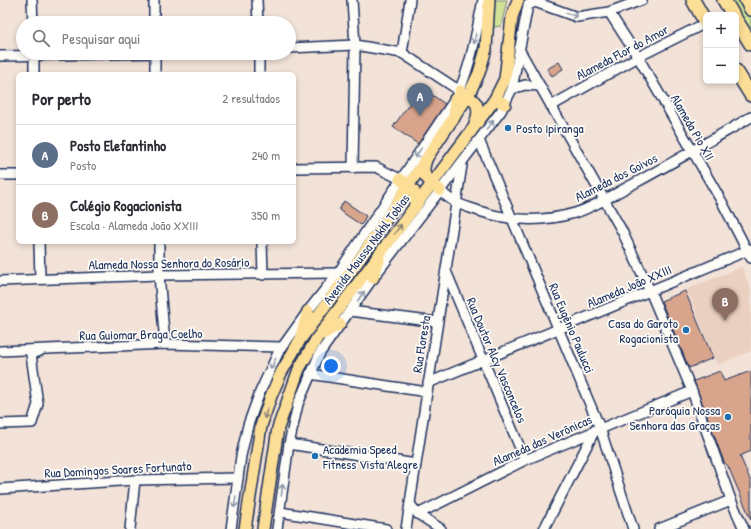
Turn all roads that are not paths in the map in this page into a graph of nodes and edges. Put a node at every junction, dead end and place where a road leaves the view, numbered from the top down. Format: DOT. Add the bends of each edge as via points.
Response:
graph roads {
  1 [pos="32,0"];
  2 [pos="154,0"];
  3 [pos="257,0"];
  4 [pos="352,0"];
  5 [pos="410,0"];
  6 [pos="483,0"];
  7 [pos="489,0"];
  8 [pos="518,0"];
  9 [pos="642,0"];
  10 [pos="693,0"];
  11 [pos="724,0"];
  12 [pos="746,0"];
  13 [pos="751,9"];
  14 [pos="608,12"];
  15 [pos="731,12"];
  16 [pos="33,16"];
  17 [pos="154,16"];
  18 [pos="258,16"];
  19 [pos="703,18"];
  20 [pos="703,24"];
  21 [pos="739,25"];
  22 [pos="511,34"];
  23 [pos="751,44"];
  24 [pos="354,45"];
  25 [pos="296,48"];
  26 [pos="520,50"];
  27 [pos="402,53"];
  28 [pos="16,55"];
  29 [pos="0,56"];
  30 [pos="638,57"];
  31 [pos="34,60"];
  32 [pos="155,60"];
  33 [pos="259,60"];
  34 [pos="34,72"];
  35 [pos="156,72"];
  36 [pos="259,72"];
  37 [pos="739,76"];
  38 [pos="540,86"];
  39 [pos="512,89"];
  40 [pos="461,95"];
  41 [pos="751,95"];
  42 [pos="500,102"];
  43 [pos="552,106"];
  44 [pos="751,117"];
  45 [pos="474,128"];
  46 [pos="479,140"];
  47 [pos="692,152"];
  48 [pos="428,156"];
  49 [pos="461,158"];
  50 [pos="296,168"];
  51 [pos="353,168"];
  52 [pos="16,175"];
  53 [pos="0,176"];
  54 [pos="404,182"];
  55 [pos="436,187"];
  56 [pos="604,200"];
  57 [pos="455,204"];
  58 [pos="415,207"];
  59 [pos="389,214"];
  60 [pos="512,218"];
  61 [pos="374,221"];
  62 [pos="38,244"];
  63 [pos="159,244"];
  64 [pos="262,244"];
  65 [pos="382,251"];
  66 [pos="750,252"];
  67 [pos="445,270"];
  68 [pos="338,273"];
  69 [pos="159,275"];
  70 [pos="263,275"];
  71 [pos="374,278"];
  72 [pos="40,279"];
  73 [pos="0,281"];
  74 [pos="650,291"];
  75 [pos="308,311"];
  76 [pos="350,311"];
  77 [pos="437,322"];
  78 [pos="340,324"];
  79 [pos="559,329"];
  80 [pos="317,338"];
  81 [pos="300,340"];
  82 [pos="165,344"];
  83 [pos="282,347"];
  84 [pos="42,349"];
  85 [pos="0,351"];
  86 [pos="483,360"];
  87 [pos="310,374"];
  88 [pos="428,388"];
  89 [pos="692,391"];
  90 [pos="0,424"];
  91 [pos="597,429"];
  92 [pos="289,444"];
  93 [pos="525,460"];
  94 [pos="416,464"];
  95 [pos="238,478"];
  96 [pos="135,480"];
  97 [pos="0,489"];
  98 [pos="250,499"];
  99 [pos="731,500"];
  100 [pos="268,504"];
  101 [pos="410,504"];
  102 [pos="280,512"];
  103 [pos="418,514"];
  104 [pos="245,527"];
  105 [pos="130,529"];
  106 [pos="231,529"];
  107 [pos="264,529"];
  108 [pos="277,529"];
  109 [pos="386,529"];
  110 [pos="406,529"];
  111 [pos="441,529"];
  112 [pos="544,529"];
  113 [pos="633,529"];
  114 [pos="659,529"];
  115 [pos="744,529"];
  1 -- 16 [label="street"];
  2 -- 17 [label="street"];
  3 -- 18 [label="street"];
  4 -- 24 [label="street"];
  5 -- 27 [label="street"];
  6 -- 40 [label="street, one-way"];
  7 -- 40 [label="main road, Avenida Moussa Nakhl Tobias" via="486,49 478,73"];
  8 -- 22 [label="main road, Avenida Moussa Nakhl Tobias" via="512,17"];
  9 -- 14 [label="street"];
  10 -- 19 [label="highway"];
  11 -- 15 [label="highway"];
  12 -- 13 [label="highway"];
  26 -- 14 [label="street, one-way" via="528,5 535,2 578,17"];
  14 -- 30 [label="street, Alameda Pio XII"];
  20 -- 30 [label="street, Alameda Flor do Amor"];
  21 -- 23 [label="highway"];
  22 -- 26 [label="street"];
  22 -- 42 [label="main road, Avenida Moussa Nakhl Tobias"];
  24 -- 25 [label="street"];
  24 -- 27 [label="street"];
  24 -- 51 [label="street"];
  26 -- 38 [label="street"];
  26 -- 39 [label="street"];
  27 -- 40 [label="street"];
  28 -- 29 [label="street"];
  30 -- 43 [label="street, Alameda Flor do Amor"];
  30 -- 47 [label="street, Alameda Pio XII"];
  31 -- 34 [label="street"];
  32 -- 35 [label="street"];
  33 -- 36 [label="street"];
  37 -- 41 [label="highway"];
  38 -- 39 [label="street" via="525,85"];
  38 -- 43 [label="street"];
  39 -- 42 [label="street"];
  40 -- 45 [label="main road" via="478,106 479,115"];
  40 -- 48 [label="main road, Avenida Moussa Nakhl Tobias" via="453,120"];
  40 -- 54 [label="street, one-way"];
  42 -- 45 [label="main road, Avenida Moussa Nakhl Tobias"];
  46 -- 42 [label="street, one-way"];
  43 -- 56 [label="street"];
  44 -- 47 [label="street, Alameda dos Goivos"];
  45 -- 49 [label="main road, Avenida Moussa Nakhl Tobias"];
  46 -- 49 [label="street"];
  46 -- 60 [label="street, Rua Eugênio Paulucci"];
  47 -- 56 [label="street, Alameda dos Goivos"];
  47 -- 66 [label="street, Alameda Pio XII"];
  48 -- 54 [label="main road, Avenida Moussa Nakhl Tobias"];
  48 -- 55 [label="main road" via="423,169 426,177"];
  49 -- 55 [label="main road, Avenida Moussa Nakhl Tobias"];
  49 -- 57 [label="street, Rua Floresta"];
  50 -- 51 [label="street"];
  51 -- 54 [label="street" via="376,167"];
  52 -- 53 [label="street"];
  54 -- 58 [label="main road" via="414,191"];
  54 -- 59 [label="main road, Avenida Moussa Nakhl Tobias"];
  54 -- 61 [label="street"];
  55 -- 57 [label="street, Alameda dos Goivos"];
  55 -- 58 [label="main road, Avenida Moussa Nakhl Tobias"];
  55 -- 71 [label="street"];
  56 -- 60 [label="street, Alameda dos Goivos" via="575,213 551,218"];
  56 -- 74 [label="street" via="622,231"];
  57 -- 60 [label="street, Alameda dos Goivos" via="497,217"];
  57 -- 67 [label="street, Rua Floresta"];
  65 -- 58 [label="main road, Avenida Moussa Nakhl Tobias, one-way"];
  59 -- 61 [label="main road"];
  59 -- 81 [label="main road, Avenida Moussa Nakhl Tobias" via="359,260"];
  60 -- 79 [label="street, Rua Eugênio Paulucci"];
  61 -- 68 [label="street"];
  62 -- 72 [label="street"];
  63 -- 69 [label="street"];
  64 -- 70 [label="street"];
  65 -- 71 [label="main road"];
  65 -- 80 [label="main road, Avenida Moussa Nakhl Tobias"];
  66 -- 74 [label="street, Alameda João XXIII"];
  67 -- 77 [label="street, Rua Floresta"];
  67 -- 86 [label="street, Rua Doutor Alcy Vasconcelos"];
  68 -- 70 [label="street, Alameda Nossa Senhora do Rosário"];
  68 -- 75 [label="street"];
  69 -- 70 [label="street, Alameda Nossa Senhora do Rosário"];
  69 -- 72 [label="street, Alameda Nossa Senhora do Rosário"];
  69 -- 82 [label="street"];
  76 -- 71 [label="street, one-way"];
  72 -- 73 [label="street, Alameda Nossa Senhora do Rosário"];
  74 -- 79 [label="street, Alameda João XXIII"];
  74 -- 89 [label="street"];
  75 -- 81 [label="main road"];
  75 -- 83 [label="street"];
  76 -- 77 [label="street"];
  76 -- 78 [label="street"];
  77 -- 88 [label="street, Rua Floresta"];
  78 -- 80 [label="main road"];
  78 -- 87 [label="street" via="320,353"];
  79 -- 86 [label="street, Alameda João XXIII"];
  79 -- 91 [label="street, Rua Eugênio Paulucci"];
  80 -- 100 [label="main road, Avenida Moussa Nakhl Tobias" via="298,369 278,428"];
  81 -- 98 [label="main road, Avenida Moussa Nakhl Tobias, one-way" via="281,373 264,419"];
  82 -- 83 [label="street, Rua Guiomar Braga Coelho"];
  82 -- 84 [label="street, Rua Guiomar Braga Coelho"];
  83 -- 95 [label="street, one-way" via="260,392 248,425"];
  84 -- 85 [label="street, Rua Guiomar Braga Coelho"];
  84 -- 90 [label="street" via="31,355 38,404 32,423"];
  86 -- 88 [label="street, Alameda João XXIII"];
  86 -- 93 [label="street, Rua Doutor Alcy Vasconcelos"];
  87 -- 88 [label="street"];
  87 -- 92 [label="street" via="298,404"];
  88 -- 94 [label="street, Rua Floresta"];
  89 -- 91 [label="street, Alameda das Verônicas"];
  89 -- 99 [label="street"];
  91 -- 93 [label="street, Alameda das Verônicas"];
  91 -- 112 [label="street"];
  91 -- 113 [label="street, Rua Eugênio Paulucci"];
  92 -- 94 [label="street"];
  102 -- 92 [label="street, one-way"];
  93 -- 103 [label="street, Alameda das Verônicas"];
  94 -- 101 [label="street, Rua Floresta"];
  95 -- 96 [label="street, Rua Domingos Soares Fortunato"];
  95 -- 106 [label="street, one-way"];
  96 -- 97 [label="street, Rua Domingos Soares Fortunato"];
  96 -- 105 [label="street"];
  98 -- 100 [label="main road" via="259,506"];
  98 -- 104 [label="main road, Avenida Moussa Nakhl Tobias"];
  99 -- 114 [label="street"];
  99 -- 115 [label="street"];
  100 -- 107 [label="main road, Avenida Moussa Nakhl Tobias"];
  101 -- 103 [label="street"];
  101 -- 110 [label="street, Rua Floresta"];
  102 -- 108 [label="street"];
  102 -- 109 [label="street"];
  103 -- 111 [label="street"];
  104 -- 107 [label="main road" via="250,521 257,521"];
}
